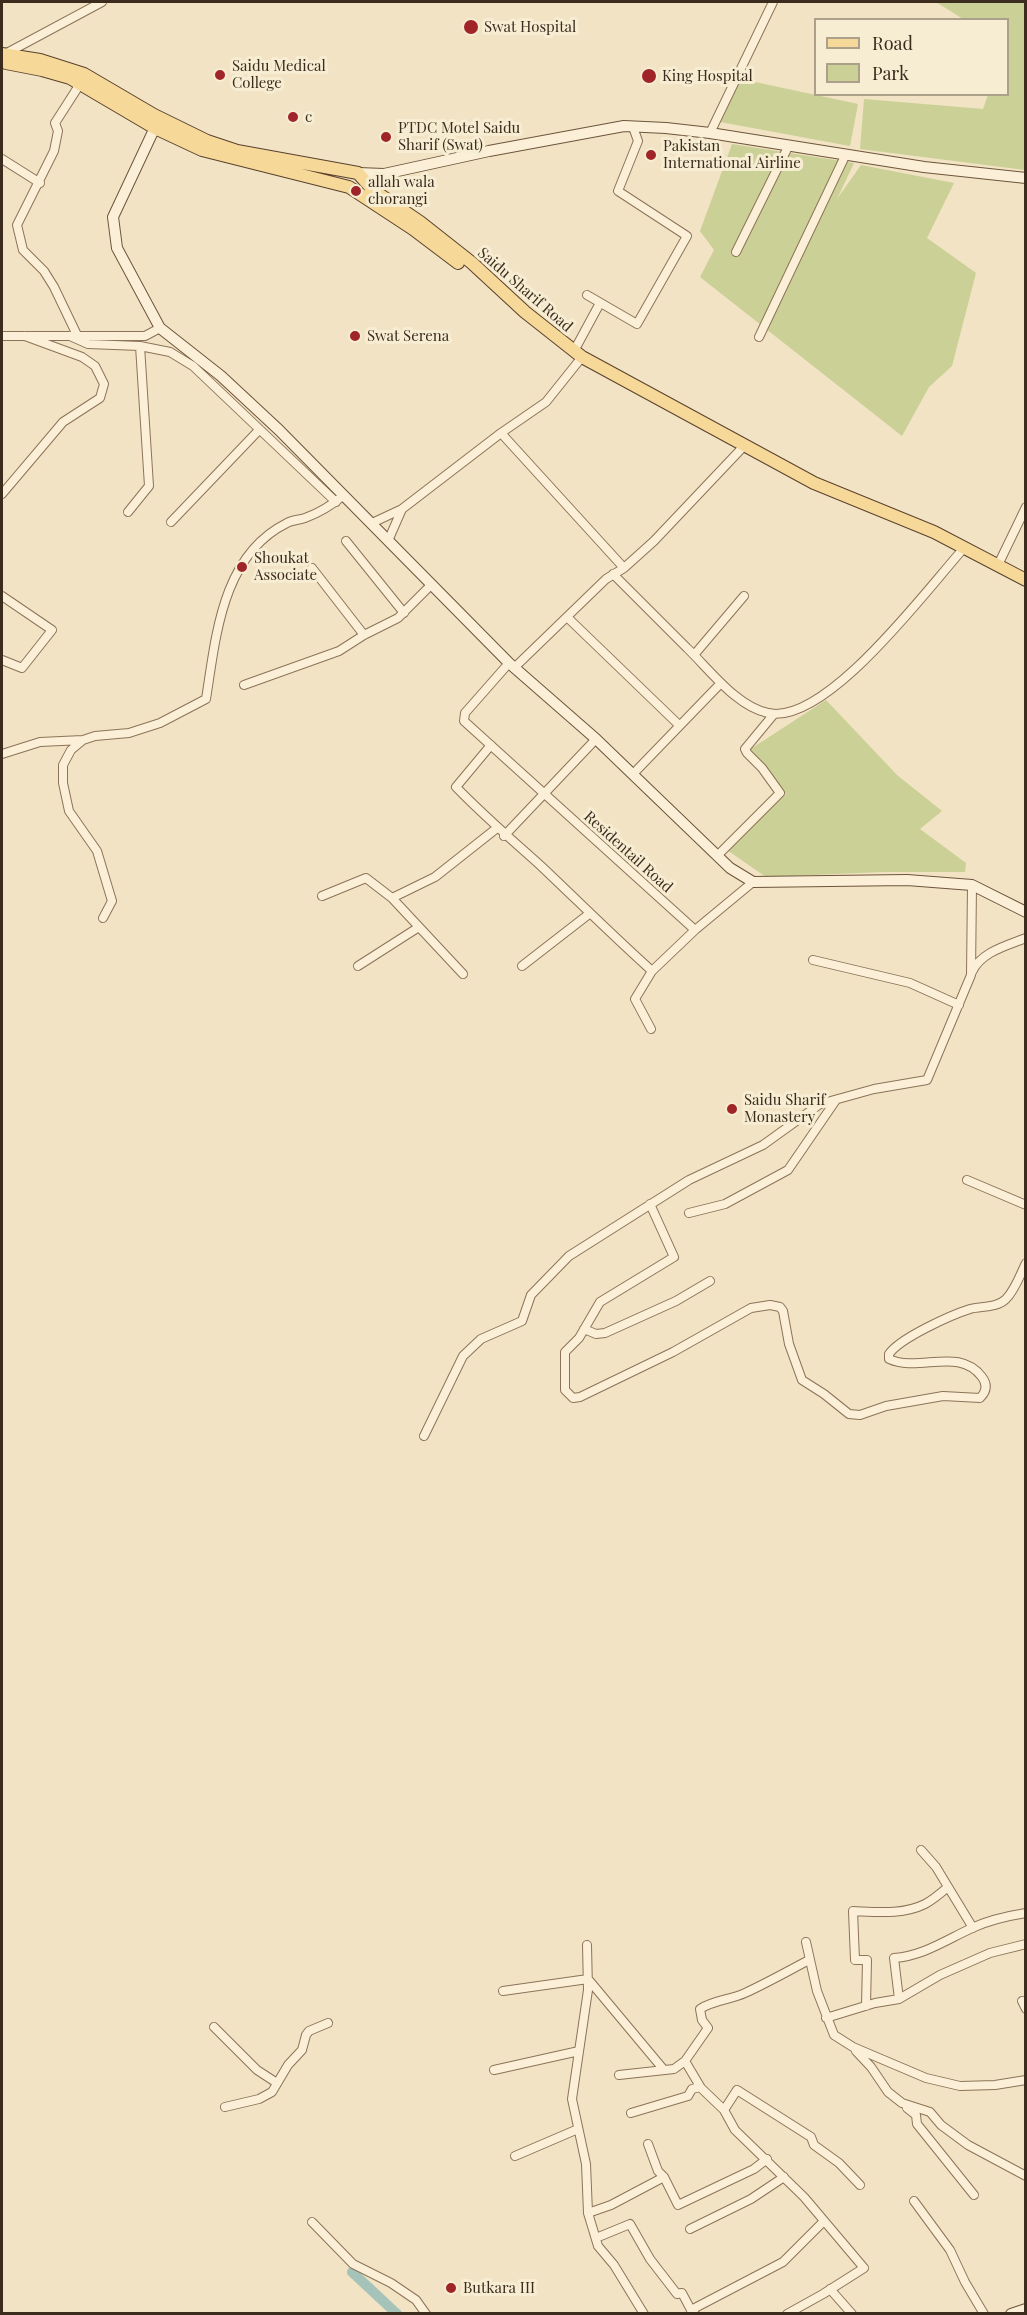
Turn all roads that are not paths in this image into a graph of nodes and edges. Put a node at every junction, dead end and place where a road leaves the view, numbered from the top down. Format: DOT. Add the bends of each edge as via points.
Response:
graph roads {
  1 [pos="102,2"];
  2 [pos="773,2"];
  3 [pos="2,57"];
  4 [pos="80,84"];
  5 [pos="157,123"];
  6 [pos="633,127"];
  7 [pos="710,133"];
  8 [pos="789,146"];
  9 [pos="846,154"];
  10 [pos="248,158"];
  11 [pos="2,159"];
  12 [pos="358,173"];
  13 [pos="1026,178"];
  14 [pos="40,183"];
  15 [pos="349,188"];
  16 [pos="373,190"];
  17 [pos="736,252"];
  18 [pos="586,295"];
  19 [pos="600,303"];
  20 [pos="523,315"];
  21 [pos="160,328"];
  22 [pos="2,336"];
  23 [pos="25,336"];
  24 [pos="74,336"];
  25 [pos="759,337"];
  26 [pos="140,346"];
  27 [pos="578,357"];
  28 [pos="259,430"];
  29 [pos="501,433"];
  30 [pos="744,446"];
  31 [pos="2,494"];
  32 [pos="340,498"];
  33 [pos="1026,507"];
  34 [pos="402,509"];
  35 [pos="128,512"];
  36 [pos="171,522"];
  37 [pos="372,523"];
  38 [pos="346,541"];
  39 [pos="388,541"];
  40 [pos="964,548"];
  41 [pos="998,565"];
  42 [pos="312,568"];
  43 [pos="624,568"];
  44 [pos="613,574"];
  45 [pos="1026,580"];
  46 [pos="430,586"];
  47 [pos="2,596"];
  48 [pos="744,596"];
  49 [pos="404,613"];
  50 [pos="568,618"];
  51 [pos="364,635"];
  52 [pos="694,655"];
  53 [pos="2,660"];
  54 [pos="512,665"];
  55 [pos="721,683"];
  56 [pos="244,685"];
  57 [pos="774,714"];
  58 [pos="679,725"];
  59 [pos="596,739"];
  60 [pos="83,740"];
  61 [pos="491,745"];
  62 [pos="2,754"];
  63 [pos="633,774"];
  64 [pos="543,795"];
  65 [pos="497,828"];
  66 [pos="504,836"];
  67 [pos="717,856"];
  68 [pos="753,882"];
  69 [pos="972,885"];
  70 [pos="322,896"];
  71 [pos="392,898"];
  72 [pos="1026,912"];
  73 [pos="589,914"];
  74 [pos="103,918"];
  75 [pos="419,927"];
  76 [pos="695,930"];
  77 [pos="1026,938"];
  78 [pos="813,960"];
  79 [pos="358,966"];
  80 [pos="522,966"];
  81 [pos="652,971"];
  82 [pos="463,974"];
  83 [pos="971,975"];
  84 [pos="958,1005"];
  85 [pos="651,1029"];
  86 [pos="837,1099"];
  87 [pos="968,1180"];
  88 [pos="650,1204"];
  89 [pos="1026,1205"];
  90 [pos="689,1213"];
  91 [pos="1026,1263"];
  92 [pos="710,1281"];
  93 [pos="584,1329"];
  94 [pos="424,1436"];
  95 [pos="921,1850"];
  96 [pos="948,1887"];
  97 [pos="1026,1913"];
  98 [pos="973,1928"];
  99 [pos="806,1942"];
  100 [pos="1026,1944"];
  101 [pos="587,1945"];
  102 [pos="809,1960"];
  103 [pos="588,1979"];
  104 [pos="503,1991"];
  105 [pos="899,1999"];
  106 [pos="866,2006"];
  107 [pos="826,2018"];
  108 [pos="328,2023"];
  109 [pos="214,2027"];
  110 [pos="853,2047"];
  111 [pos="579,2051"];
  112 [pos="685,2061"];
  113 [pos="494,2070"];
  114 [pos="664,2070"];
  115 [pos="619,2075"];
  116 [pos="1026,2080"];
  117 [pos="277,2083"];
  118 [pos="700,2087"];
  119 [pos="902,2103"];
  120 [pos="225,2107"];
  121 [pos="724,2110"];
  122 [pos="631,2113"];
  123 [pos="578,2130"];
  124 [pos="648,2144"];
  125 [pos="515,2156"];
  126 [pos="767,2158"];
  127 [pos="1026,2176"];
  128 [pos="664,2177"];
  129 [pos="783,2177"];
  130 [pos="860,2185"];
  131 [pos="974,2195"];
  132 [pos="914,2201"];
  133 [pos="588,2213"];
  134 [pos="824,2221"];
  135 [pos="312,2222"];
  136 [pos="690,2229"];
  137 [pos="596,2238"];
  138 [pos="830,2289"];
  139 [pos="1026,2309"];
  140 [pos="693,2312"];
  141 [pos="426,2313"];
  142 [pos="644,2313"];
  143 [pos="787,2313"];
  144 [pos="852,2313"];
  145 [pos="984,2313"];
  146 [pos="1011,2313"];
  1 -- 3 [label="street"];
  2 -- 7 [label="street"];
  3 -- 4 [label="main road"];
  3 -- 5 [label="main road" via="40,60 84,74"];
  4 -- 5 [label="main road"];
  4 -- 14 [label="street" via="55,123 58,131 54,151"];
  5 -- 10 [label="main road" via="202,150"];
  5 -- 21 [label="street" via="113,217 117,248"];
  6 -- 7 [label="street"];
  6 -- 12 [label="street" via="489,151 384,174"];
  6 -- 19 [label="street" via="638,141 618,191 687,236 638,324"];
  7 -- 8 [label="street"];
  8 -- 9 [label="street"];
  8 -- 17 [label="street"];
  9 -- 13 [label="street"];
  9 -- 25 [label="street"];
  10 -- 12 [label="main road"];
  10 -- 15 [label="main road"];
  11 -- 14 [label="street"];
  12 -- 16 [label="main road, Saidu Sharif Road"];
  14 -- 24 [label="street" via="17,225 23,250 54,287"];
  15 -- 16 [label="main road"];
  15 -- 20 [label="main road" via="452,258"];
  16 -- 20 [label="main road, Saidu Sharif Road" via="463,256"];
  18 -- 19 [label="street"];
  19 -- 27 [label="street"];
  20 -- 27 [label="main road"];
  21 -- 24 [label="street" via="145,336"];
  21 -- 32 [label="street" via="221,376"];
  22 -- 23 [label="street"];
  23 -- 24 [label="street"];
  23 -- 31 [label="street" via="82,357 94,366 104,384 100,398 63,422"];
  24 -- 26 [label="street" via="87,344"];
  26 -- 28 [label="street" via="170,352 193,366"];
  26 -- 35 [label="street" via="149,486"];
  27 -- 29 [label="street" via="546,402"];
  27 -- 30 [label="main road"];
  28 -- 32 [label="street"];
  28 -- 36 [label="street"];
  29 -- 34 [label="street"];
  29 -- 43 [label="street"];
  30 -- 40 [label="main road" via="814,483"];
  30 -- 43 [label="street"];
  32 -- 37 [label="street"];
  32 -- 60 [label="street" via="271,534 234,576 225,599 206,699 160,723 129,733"];
  33 -- 41 [label="street"];
  34 -- 37 [label="street"];
  34 -- 39 [label="street"];
  37 -- 39 [label="street"];
  38 -- 49 [label="street"];
  39 -- 46 [label="street"];
  40 -- 41 [label="main road"];
  40 -- 57 [label="street" via="847,679 812,703"];
  41 -- 45 [label="main road"];
  42 -- 51 [label="street"];
  43 -- 44 [label="street"];
  44 -- 50 [label="street"];
  44 -- 52 [label="street"];
  46 -- 49 [label="street"];
  46 -- 54 [label="street"];
  47 -- 53 [label="street" via="52,630 22,668"];
  48 -- 52 [label="street"];
  49 -- 51 [label="street"];
  50 -- 54 [label="street"];
  50 -- 58 [label="street"];
  51 -- 56 [label="street" via="339,651"];
  52 -- 55 [label="street"];
  54 -- 59 [label="street"];
  54 -- 61 [label="street, Residentail Road" via="464,717"];
  55 -- 57 [label="street" via="752,707"];
  55 -- 58 [label="street"];
  57 -- 67 [label="street" via="746,749 780,794"];
  58 -- 63 [label="street"];
  59 -- 63 [label="street"];
  59 -- 64 [label="street"];
  60 -- 62 [label="street" via="40,742"];
  60 -- 74 [label="street" via="71,750 63,765 63,783 69,811 97,851 108,884 112,901"];
  61 -- 64 [label="street, Residentail Road"];
  61 -- 65 [label="street" via="456,788"];
  63 -- 67 [label="street"];
  64 -- 66 [label="street"];
  64 -- 76 [label="street, Residentail Road"];
  65 -- 66 [label="street"];
  65 -- 71 [label="street" via="435,877"];
  66 -- 73 [label="street"];
  67 -- 68 [label="street"];
  68 -- 69 [label="street" via="907,880"];
  68 -- 76 [label="street"];
  69 -- 72 [label="street"];
  69 -- 83 [label="street"];
  70 -- 71 [label="street" via="366,878"];
  71 -- 75 [label="street"];
  73 -- 80 [label="street"];
  73 -- 81 [label="street"];
  75 -- 79 [label="street"];
  75 -- 82 [label="street"];
  76 -- 81 [label="street"];
  77 -- 83 [label="street" via="986,956"];
  78 -- 84 [label="street" via="910,983"];
  81 -- 85 [label="street" via="635,999"];
  83 -- 84 [label="street"];
  84 -- 86 [label="street" via="927,1080"];
  86 -- 88 [label="street" via="820,1104 763,1145 689,1180"];
  86 -- 90 [label="street" via="788,1170 725,1204"];
  87 -- 89 [label="street"];
  88 -- 93 [label="street" via="674,1257 600,1302"];
  88 -- 94 [label="street" via="569,1256 531,1295 522,1321 480,1340 463,1356"];
  91 -- 93 [label="street" via="1013,1291 1001,1303 959,1313 894,1347 889,1354 889,1359 899,1362 970,1365 986,1384 985,1392 977,1399 943,1396 860,1415 849,1414 802,1380 783,1311 770,1305 752,1308 673,1352 573,1398 565,1390 564,1357"];
  92 -- 93 [label="street" via="605,1333"];
  95 -- 96 [label="street"];
  96 -- 98 [label="street"];
  96 -- 106 [label="street" via="926,1904 910,1909 853,1911 855,1960 867,1960"];
  97 -- 98 [label="street"];
  98 -- 105 [label="street" via="917,1955 894,1958"];
  99 -- 102 [label="street"];
  100 -- 105 [label="street" via="990,1953"];
  101 -- 103 [label="street"];
  102 -- 107 [label="street"];
  102 -- 112 [label="street" via="745,1994 700,2009 708,2028"];
  103 -- 104 [label="street"];
  103 -- 111 [label="street"];
  103 -- 114 [label="street"];
  105 -- 106 [label="street"];
  106 -- 107 [label="street"];
  107 -- 110 [label="street" via="834,2035"];
  108 -- 117 [label="street" via="309,2031 302,2050"];
  109 -- 117 [label="street" via="257,2070"];
  110 -- 116 [label="street" via="926,2078 960,2086"];
  110 -- 119 [label="street" via="888,2092"];
  111 -- 113 [label="street"];
  111 -- 123 [label="street" via="572,2099"];
  112 -- 114 [label="street" via="674,2069"];
  112 -- 118 [label="street"];
  114 -- 115 [label="street"];
  117 -- 120 [label="street" via="272,2092 259,2099"];
  118 -- 121 [label="street"];
  118 -- 122 [label="street" via="692,2089 688,2096"];
  119 -- 127 [label="street" via="930,2112 968,2145"];
  119 -- 131 [label="street" via="916,2115 918,2124"];
  121 -- 126 [label="street" via="735,2130"];
  121 -- 130 [label="street" via="737,2090 811,2138"];
  123 -- 125 [label="street"];
  123 -- 133 [label="street" via="586,2164"];
  124 -- 128 [label="street"];
  126 -- 128 [label="street" via="754,2169 678,2205"];
  126 -- 129 [label="street"];
  128 -- 133 [label="street"];
  129 -- 134 [label="street"];
  129 -- 136 [label="street" via="751,2199"];
  132 -- 145 [label="street" via="950,2250"];
  133 -- 137 [label="street"];
  134 -- 138 [label="street" via="864,2268"];
  134 -- 140 [label="street" via="783,2262"];
  135 -- 141 [label="street" via="353,2265 391,2283 416,2300"];
  137 -- 140 [label="street" via="630,2224 650,2259 677,2294 682,2293"];
  137 -- 142 [label="street"];
  138 -- 143 [label="street"];
  138 -- 144 [label="street"];
  139 -- 146 [label="street"];
}
